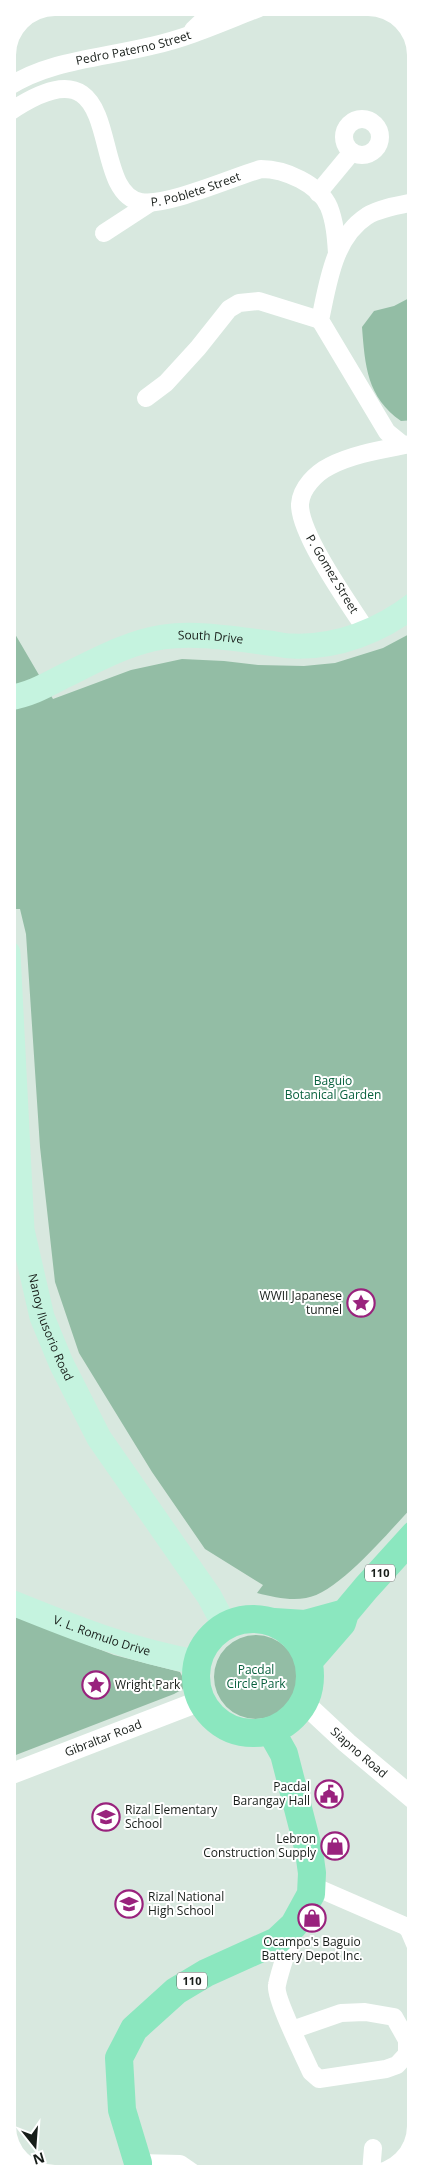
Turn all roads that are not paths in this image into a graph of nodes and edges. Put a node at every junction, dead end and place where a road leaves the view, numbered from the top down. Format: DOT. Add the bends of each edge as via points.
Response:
graph roads {
  1 [pos="208,16"];
  2 [pos="238,16"];
  3 [pos="187,36"];
  4 [pos="16,81"];
  5 [pos="16,108"];
  6 [pos="352,152"];
  7 [pos="323,199"];
  8 [pos="150,203"];
  9 [pos="406,204"];
  10 [pos="358,223"];
  11 [pos="104,234"];
  12 [pos="337,253"];
  13 [pos="320,320"];
  14 [pos="146,398"];
  15 [pos="398,442"];
  16 [pos="406,611"];
  17 [pos="368,632"];
  18 [pos="16,696"];
  19 [pos="17,1121"];
  20 [pos="407,1543"];
  21 [pos="17,1604"];
  22 [pos="345,1613"];
  23 [pos="274,1622"];
  24 [pos="225,1626"];
  25 [pos="309,1660"];
  26 [pos="197,1662"];
  27 [pos="200,1701"];
  28 [pos="304,1703"];
  29 [pos="271,1731"];
  30 [pos="17,1772"];
  31 [pos="407,1793"];
  32 [pos="313,1886"];
  33 [pos="294,1925"];
  34 [pos="407,1928"];
  35 [pos="292,2030"];
  36 [pos="407,2040"];
  37 [pos="407,2054"];
  38 [pos="373,2148"];
  39 [pos="372,2164"];
  40 [pos="137,2165"];
  1 -- 3 [label="street"];
  2 -- 3 [label="street, Pedro Paterno Street"];
  3 -- 4 [label="street, Pedro Paterno Street" via="47,68"];
  5 -- 8 [label="street, P. Poblete Street" via="43,93 69,89 79,93 95,109 121,188 139,202"];
  6 -- 7 [label="street"];
  7 -- 8 [label="street, P. Poblete Street" via="293,176 273,169 261,169 162,202"];
  7 -- 10 [label="street, P. Poblete Street"];
  7 -- 12 [label="street" via="334,228"];
  8 -- 11 [label="street"];
  9 -- 10 [label="street" via="368,215"];
  10 -- 12 [label="street"];
  12 -- 13 [label="street"];
  13 -- 14 [label="street" via="259,301 239,303 229,309 166,383"];
  13 -- 15 [label="street"];
  15 -- 17 [label="street, P. Gomez Street" via="329,466 315,476 300,503 310,538"];
  16 -- 17 [label="main road, South Drive"];
  17 -- 18 [label="main road, South Drive" via="343,641 291,646 213,637 163,638 140,643"];
  19 -- 24 [label="main road, Nanoy Ilusorio Road" via="22,1230 42,1317 61,1363 99,1438 209,1596"];
  20 -- 22 [label="main road, 110"];
  21 -- 26 [label="main road, V. L. Romulo Drive" via="130,1647"];
  22 -- 23 [label="main road" via="305,1624"];
  22 -- 25 [label="main road, 110" via="342,1623"];
  23 -- 24 [label="main road" via="256,1619"];
  23 -- 25 [label="main road" via="296,1637"];
  24 -- 26 [label="main road" via="212,1635"];
  25 -- 28 [label="main road" via="311,1678"];
  26 -- 27 [label="main road" via="195,1682"];
  27 -- 29 [label="main road" via="222,1726 247,1734"];
  27 -- 30 [label="street, Gibraltar Road"];
  28 -- 29 [label="main road" via="290,1720"];
  28 -- 31 [label="street, Siapno Road"];
  29 -- 32 [label="main road, 110" via="284,1754 309,1851"];
  32 -- 33 [label="main road, 110" via="308,1903"];
  32 -- 34 [label="street"];
  33 -- 35 [label="street" via="276,1988"];
  33 -- 40 [label="main road, 110" via="277,1942 206,1973 176,1991 134,2029 119,2058 122,2110"];
  35 -- 36 [label="street" via="341,2013 365,2012 394,2017"];
  35 -- 37 [label="street" via="311,2072 319,2079 386,2069"];
  38 -- 39 [label="street"];
}
